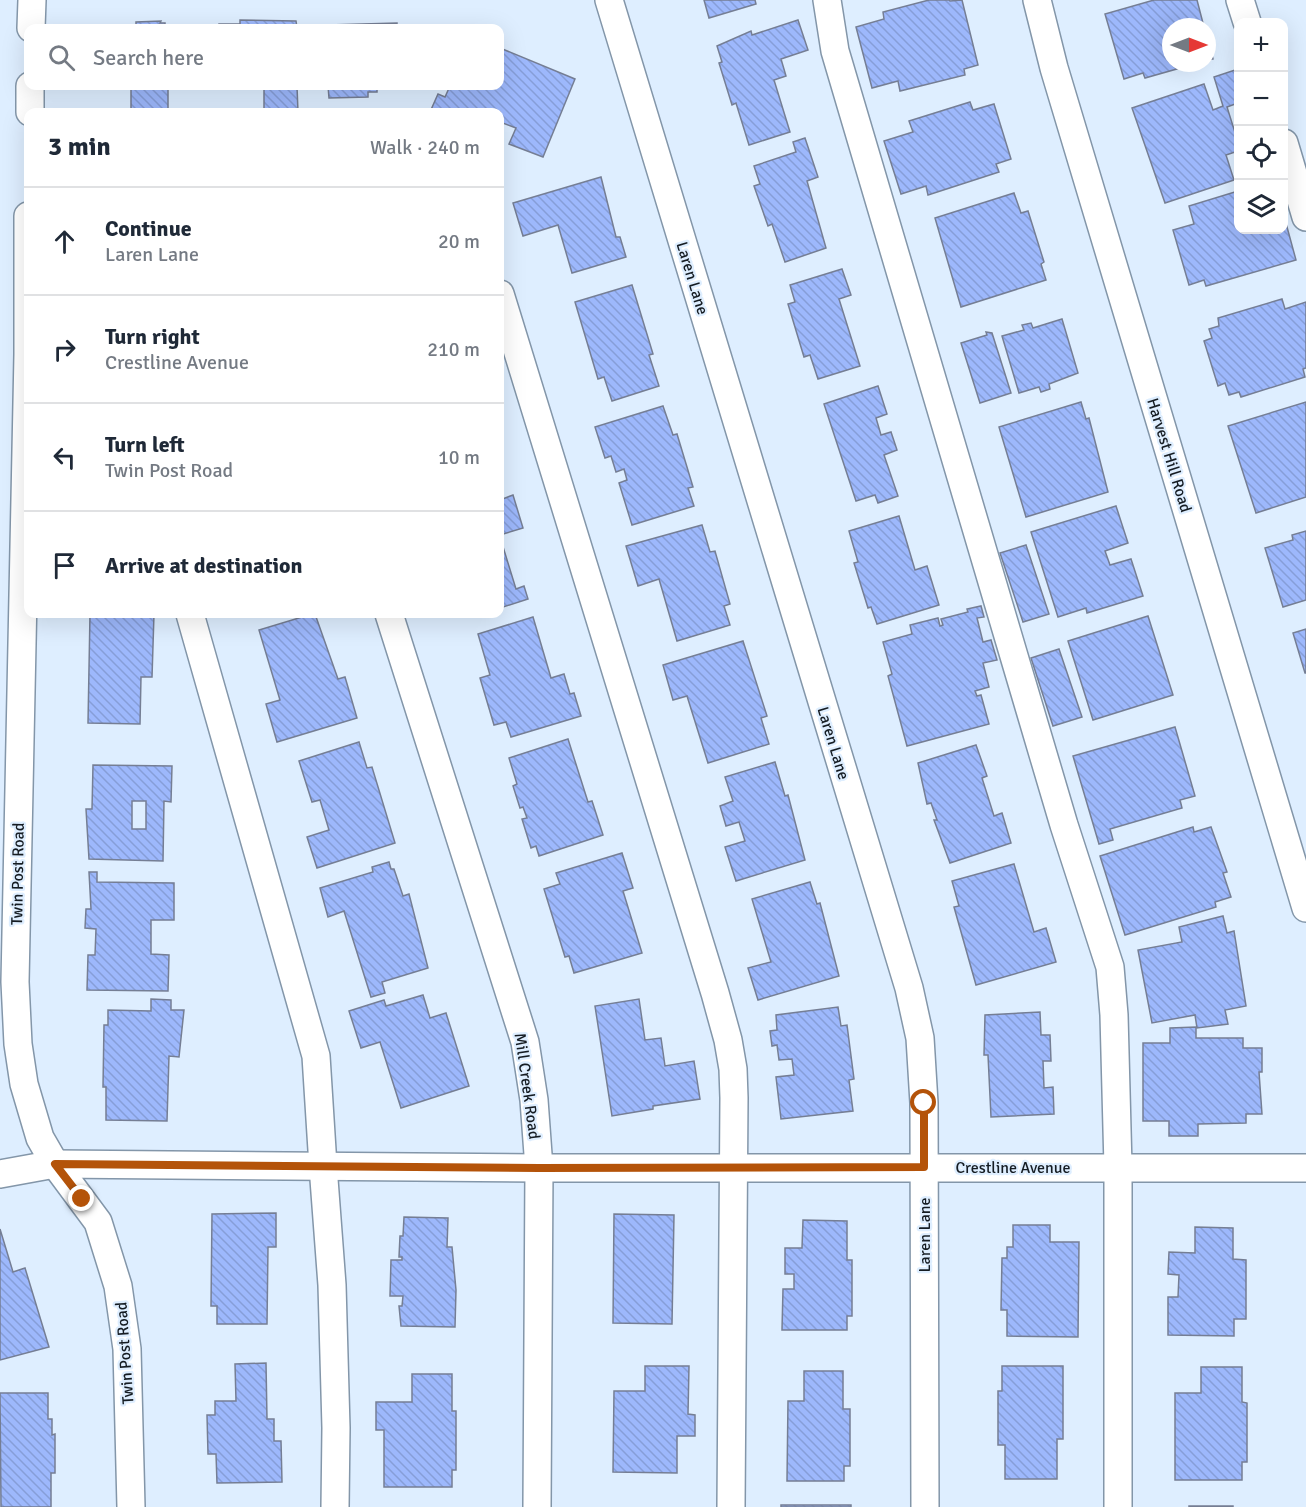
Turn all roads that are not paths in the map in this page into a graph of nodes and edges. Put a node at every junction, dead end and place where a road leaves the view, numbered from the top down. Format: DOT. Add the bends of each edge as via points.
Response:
graph roads {
  1 [pos="32,0"];
  2 [pos="609,0"];
  3 [pos="827,0"];
  4 [pos="1037,0"];
  5 [pos="1240,0"];
  6 [pos="1246,18"];
  7 [pos="31,24"];
  8 [pos="30,90"];
  9 [pos="30,108"];
  10 [pos="1288,156"];
  11 [pos="1306,217"];
  12 [pos="504,307"];
  13 [pos="24,618"];
  14 [pos="191,618"];
  15 [pos="390,618"];
  16 [pos="1306,908"];
  17 [pos="55,1164"];
  18 [pos="323,1166"];
  19 [pos="924,1167"];
  20 [pos="1118,1167"];
  21 [pos="539,1168"];
  22 [pos="732,1168"];
  23 [pos="1306,1168"];
  24 [pos="0,1174"];
  25 [pos="131,1507"];
  26 [pos="335,1507"];
  27 [pos="537,1507"];
  28 [pos="731,1507"];
  29 [pos="925,1507"];
  30 [pos="1118,1507"];
  1 -- 7 [label="street"];
  2 -- 19 [label="street, Laren Lane" via="909,988 920,1038"];
  3 -- 20 [label="street" via="835,51 1110,967"];
  4 -- 16 [label="street, Harvest Hill Road" via="1054,68"];
  5 -- 6 [label="street"];
  8 -- 9 [label="street"];
  10 -- 11 [label="street"];
  12 -- 22 [label="street" via="716,993 733,1069"];
  13 -- 17 [label="street, Twin Post Road" via="15,982 18,1044 24,1084 40,1138"];
  14 -- 18 [label="street" via="316,1056"];
  15 -- 21 [label="street, Mill Creek Road" via="525,1042"];
  17 -- 18 [label="street, Crestline Avenue"];
  17 -- 24 [label="street, Crestline Avenue"];
  17 -- 25 [label="street, Twin Post Road" via="98,1222 118,1286 127,1349"];
  18 -- 21 [label="street, Crestline Avenue"];
  18 -- 26 [label="street" via="332,1285"];
  19 -- 20 [label="street, Crestline Avenue"];
  19 -- 22 [label="street, Crestline Avenue"];
  19 -- 29 [label="street, Laren Lane"];
  20 -- 23 [label="street, Crestline Avenue"];
  20 -- 30 [label="street"];
  21 -- 22 [label="street, Crestline Avenue"];
  21 -- 27 [label="street, Mill Creek Road"];
  22 -- 28 [label="street"];
}
